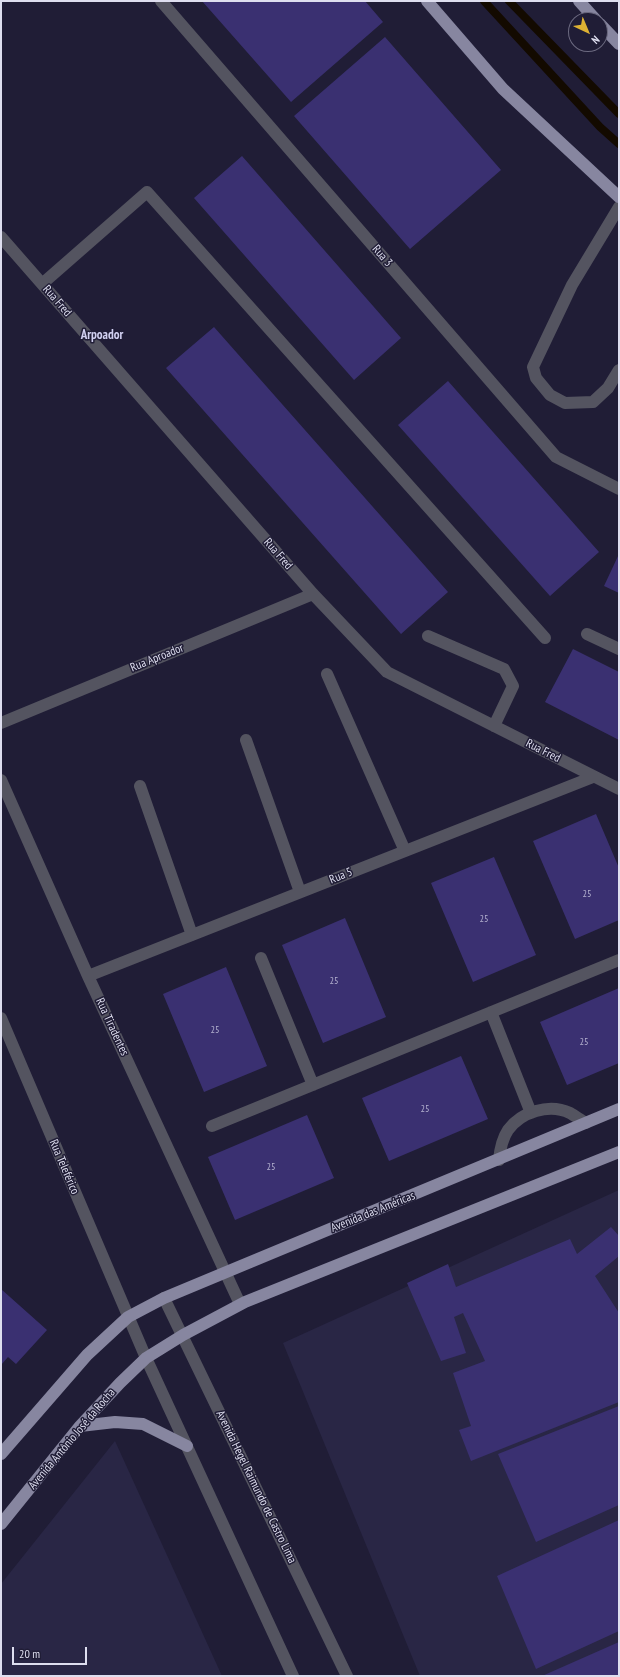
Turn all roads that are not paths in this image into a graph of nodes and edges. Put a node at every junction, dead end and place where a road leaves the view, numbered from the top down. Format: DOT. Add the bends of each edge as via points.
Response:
graph roads {
  1 [pos="161,1"];
  2 [pos="427,1"];
  3 [pos="579,1"];
  4 [pos="589,12"];
  5 [pos="608,32"];
  6 [pos="619,44"];
  7 [pos="619,197"];
  8 [pos="619,207"];
  9 [pos="1,237"];
  10 [pos="42,284"];
  11 [pos="619,370"];
  12 [pos="619,489"];
  13 [pos="313,594"];
  14 [pos="587,634"];
  15 [pos="428,636"];
  16 [pos="544,638"];
  17 [pos="619,649"];
  18 [pos="327,674"];
  19 [pos="1,723"];
  20 [pos="494,726"];
  21 [pos="246,740"];
  22 [pos="593,776"];
  23 [pos="1,780"];
  24 [pos="140,786"];
  25 [pos="619,789"];
  26 [pos="405,851"];
  27 [pos="300,892"];
  28 [pos="192,935"];
  29 [pos="261,958"];
  30 [pos="619,960"];
  31 [pos="88,976"];
  32 [pos="491,1012"];
  33 [pos="1,1018"];
  34 [pos="314,1085"];
  35 [pos="619,1109"];
  36 [pos="531,1113"];
  37 [pos="586,1123"];
  38 [pos="212,1126"];
  39 [pos="619,1152"];
  40 [pos="499,1160"];
  41 [pos="224,1273"];
  42 [pos="164,1298"];
  43 [pos="240,1304"];
  44 [pos="128,1317"];
  45 [pos="183,1335"];
  46 [pos="146,1358"];
  47 [pos="80,1426"];
  48 [pos="187,1446"];
  49 [pos="1,1454"];
  50 [pos="1,1524"];
  51 [pos="293,1676"];
  52 [pos="347,1676"];
  1 -- 12 [label="street, Rua 3" via="556,457"];
  2 -- 7 [label="main road" via="503,89"];
  3 -- 4 [label="main road"];
  5 -- 6 [label="main road"];
  8 -- 11 [label="street" via="572,284 533,367 536,378 550,395 565,403 593,402 608,388"];
  9 -- 10 [label="street, Rua Fred"];
  10 -- 13 [label="street, Rua Fred"];
  10 -- 16 [label="street" via="147,192"];
  13 -- 19 [label="street, Rua Aproador"];
  13 -- 20 [label="street, Rua Fred" via="387,672"];
  14 -- 17 [label="street"];
  15 -- 20 [label="street" via="504,669 513,686"];
  18 -- 26 [label="street"];
  20 -- 22 [label="street, Rua Fred"];
  21 -- 27 [label="street"];
  22 -- 25 [label="street, Rua Fred"];
  22 -- 26 [label="street, Rua 5"];
  23 -- 31 [label="street, Rua Tiradentes"];
  24 -- 28 [label="street"];
  26 -- 27 [label="street, Rua 5"];
  27 -- 28 [label="street, Rua 5"];
  28 -- 31 [label="street, Rua 5"];
  29 -- 34 [label="street"];
  30 -- 32 [label="street"];
  31 -- 41 [label="street, Rua Tiradentes"];
  32 -- 34 [label="street"];
  32 -- 36 [label="street"];
  33 -- 44 [label="street, Rua Teleférico"];
  34 -- 38 [label="street"];
  35 -- 37 [label="main road, Avenida das Américas"];
  36 -- 37 [label="street" via="557,1110 569,1113"];
  36 -- 40 [label="street" via="518,1120 508,1131 501,1145"];
  37 -- 40 [label="main road, Avenida das Américas"];
  39 -- 43 [label="main road"];
  40 -- 41 [label="main road, Avenida das Américas"];
  41 -- 42 [label="main road, Avenida das Américas"];
  41 -- 43 [label="street, Rua Tiradentes"];
  42 -- 44 [label="main road, Avenida das Américas"];
  42 -- 45 [label="street, Avenida Hegel Raimundo de Castro Lima"];
  43 -- 45 [label="main road"];
  44 -- 46 [label="street"];
  44 -- 49 [label="main road" via="88,1355"];
  45 -- 46 [label="main road"];
  45 -- 52 [label="street, Avenida Hegel Raimundo de Castro Lima"];
  46 -- 47 [label="main road, Avenida Antônio José da Rocha"];
  46 -- 48 [label="street"];
  47 -- 48 [label="main road" via="115,1422 143,1424"];
  47 -- 50 [label="main road, Avenida Antônio José da Rocha"];
  48 -- 51 [label="street"];
}
